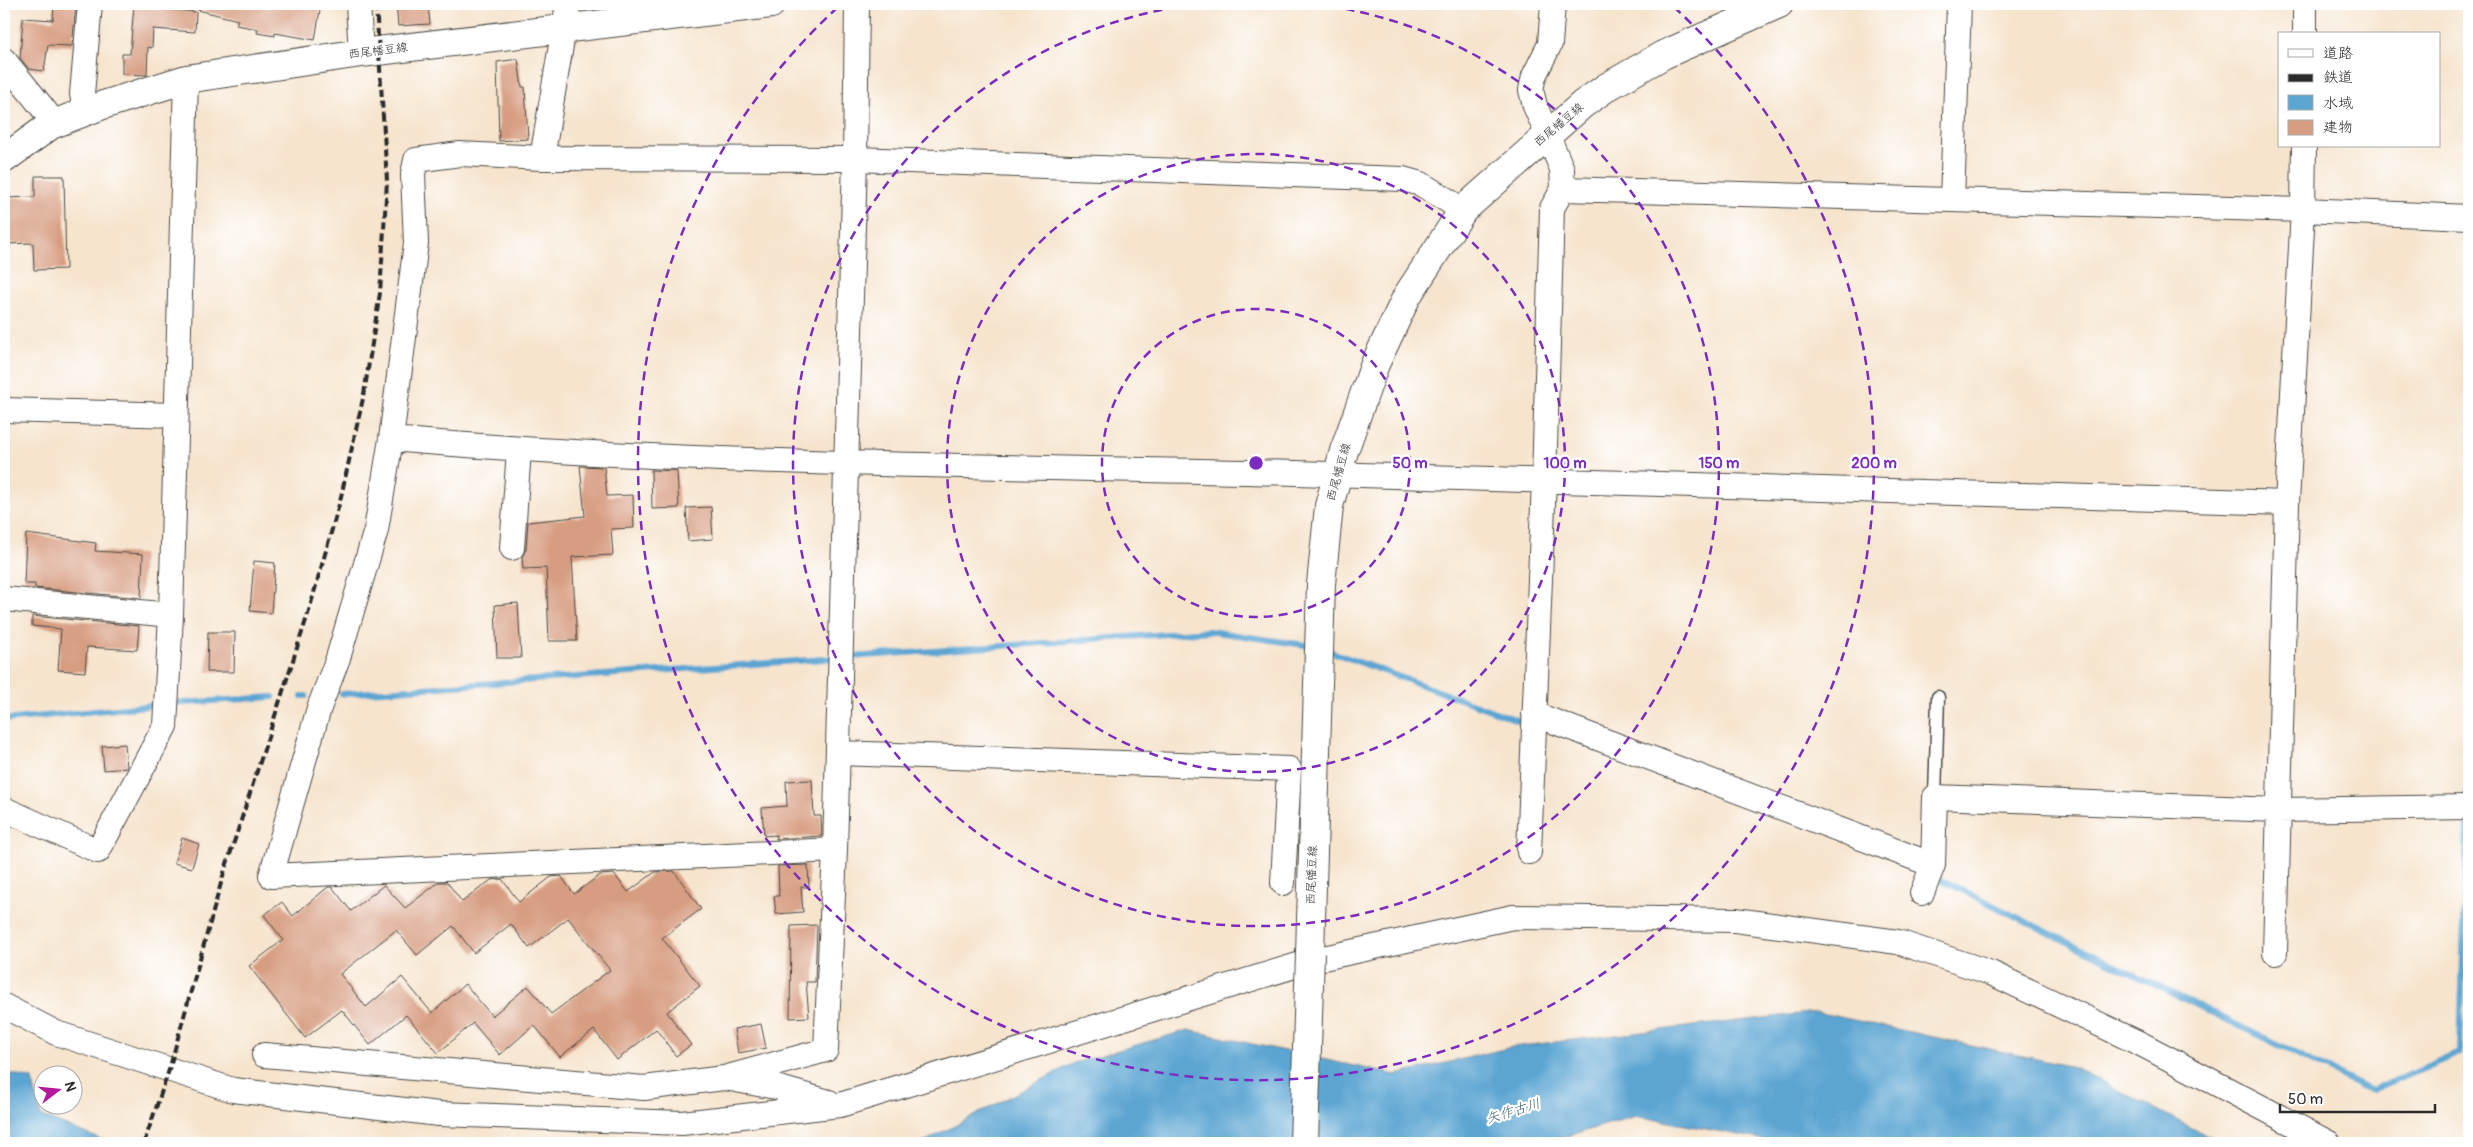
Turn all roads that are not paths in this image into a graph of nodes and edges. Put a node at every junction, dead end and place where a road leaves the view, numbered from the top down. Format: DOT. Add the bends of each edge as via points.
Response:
graph roads {
  1 [pos="90,4"];
  2 [pos="358,4"];
  3 [pos="568,4"];
  4 [pos="771,4"];
  5 [pos="857,4"];
  6 [pos="1553,4"];
  7 [pos="1779,4"];
  8 [pos="1959,4"];
  9 [pos="2305,4"];
  10 [pos="563,30"];
  11 [pos="2305,32"];
  12 [pos="361,53"];
  13 [pos="4,60"];
  14 [pos="186,78"];
  15 [pos="85,111"];
  16 [pos="51,125"];
  17 [pos="1547,135"];
  18 [pos="2304,148"];
  19 [pos="542,158"];
  20 [pos="4,159"];
  21 [pos="856,159"];
  22 [pos="1563,189"];
  23 [pos="1952,200"];
  24 [pos="1462,210"];
  25 [pos="2303,210"];
  26 [pos="2469,217"];
  27 [pos="4,410"];
  28 [pos="176,415"];
  29 [pos="391,439"];
  30 [pos="519,450"];
  31 [pos="846,462"];
  32 [pos="1338,474"];
  33 [pos="1544,480"];
  34 [pos="2287,503"];
  35 [pos="512,548"];
  36 [pos="4,599"];
  37 [pos="170,615"];
  38 [pos="1938,697"];
  39 [pos="1534,714"];
  40 [pos="838,753"];
  41 [pos="1936,797"];
  42 [pos="2462,807"];
  43 [pos="4,809"];
  44 [pos="2278,810"];
  45 [pos="835,850"];
  46 [pos="1529,852"];
  47 [pos="1933,865"];
  48 [pos="1282,883"];
  49 [pos="1922,893"];
  50 [pos="2275,954"];
  51 [pos="4,1006"];
  52 [pos="264,1054"];
  53 [pos="724,1078"];
  54 [pos="840,1105"];
  55 [pos="1304,1143"];
  56 [pos="2329,1143"];
  1 -- 15 [label="street" via="82,94"];
  2 -- 12 [label="street"];
  3 -- 10 [label="street"];
  4 -- 10 [label="main road, 西尾幡豆線"];
  5 -- 21 [label="street"];
  6 -- 17 [label="street" via="1550,44 1534,76 1531,90"];
  7 -- 17 [label="main road, 西尾幡豆線" via="1636,69 1583,104"];
  8 -- 23 [label="street"];
  9 -- 11 [label="street"];
  10 -- 12 [label="main road, 西尾幡豆線"];
  10 -- 19 [label="street"];
  12 -- 14 [label="main road, 西尾幡豆線"];
  13 -- 16 [label="street" via="46,112"];
  14 -- 15 [label="main road, 西尾幡豆線"];
  14 -- 28 [label="street"];
  15 -- 16 [label="main road, 西尾幡豆線"];
  16 -- 20 [label="main road, 西尾幡豆線"];
  17 -- 22 [label="street" via="1562,168"];
  17 -- 24 [label="main road, 西尾幡豆線"];
  18 -- 25 [label="street"];
  19 -- 21 [label="street"];
  19 -- 29 [label="street" via="460,154 416,160 413,174 416,243"];
  21 -- 24 [label="street" via="1403,180 1421,184"];
  21 -- 31 [label="street"];
  22 -- 23 [label="street"];
  22 -- 33 [label="street" via="1552,208"];
  23 -- 25 [label="street"];
  24 -- 32 [label="main road, 西尾幡豆線" via="1407,296 1375,364"];
  25 -- 26 [label="street"];
  25 -- 34 [label="street"];
  27 -- 28 [label="street"];
  28 -- 37 [label="street"];
  29 -- 30 [label="street"];
  29 -- 45 [label="street" via="376,530 338,658 319,708 271,876"];
  30 -- 31 [label="street"];
  30 -- 35 [label="street"];
  31 -- 32 [label="street"];
  31 -- 40 [label="street"];
  32 -- 33 [label="street"];
  32 -- 55 [label="main road, 西尾幡豆線, bridge" via="1329,506 1321,584"];
  33 -- 34 [label="street" via="1946,495"];
  33 -- 39 [label="street"];
  34 -- 44 [label="street"];
  36 -- 37 [label="street"];
  37 -- 43 [label="street" via="165,726 98,852"];
  38 -- 41 [label="lane"];
  39 -- 46 [label="street"];
  39 -- 47 [label="street"];
  40 -- 45 [label="street"];
  40 -- 48 [label="street" via="1289,769"];
  41 -- 44 [label="street"];
  41 -- 47 [label="street"];
  42 -- 44 [label="street"];
  44 -- 50 [label="street"];
  45 -- 53 [label="street" via="826,1050"];
  47 -- 49 [label="street"];
  51 -- 54 [label="street" via="56,1033 233,1090 409,1111 682,1123"];
  52 -- 53 [label="street" via="644,1088"];
  53 -- 54 [label="street" via="776,1087"];
  54 -- 56 [label="street" via="1314,960 1513,917 1735,920 1898,942 1991,972 2144,1045"];
}
